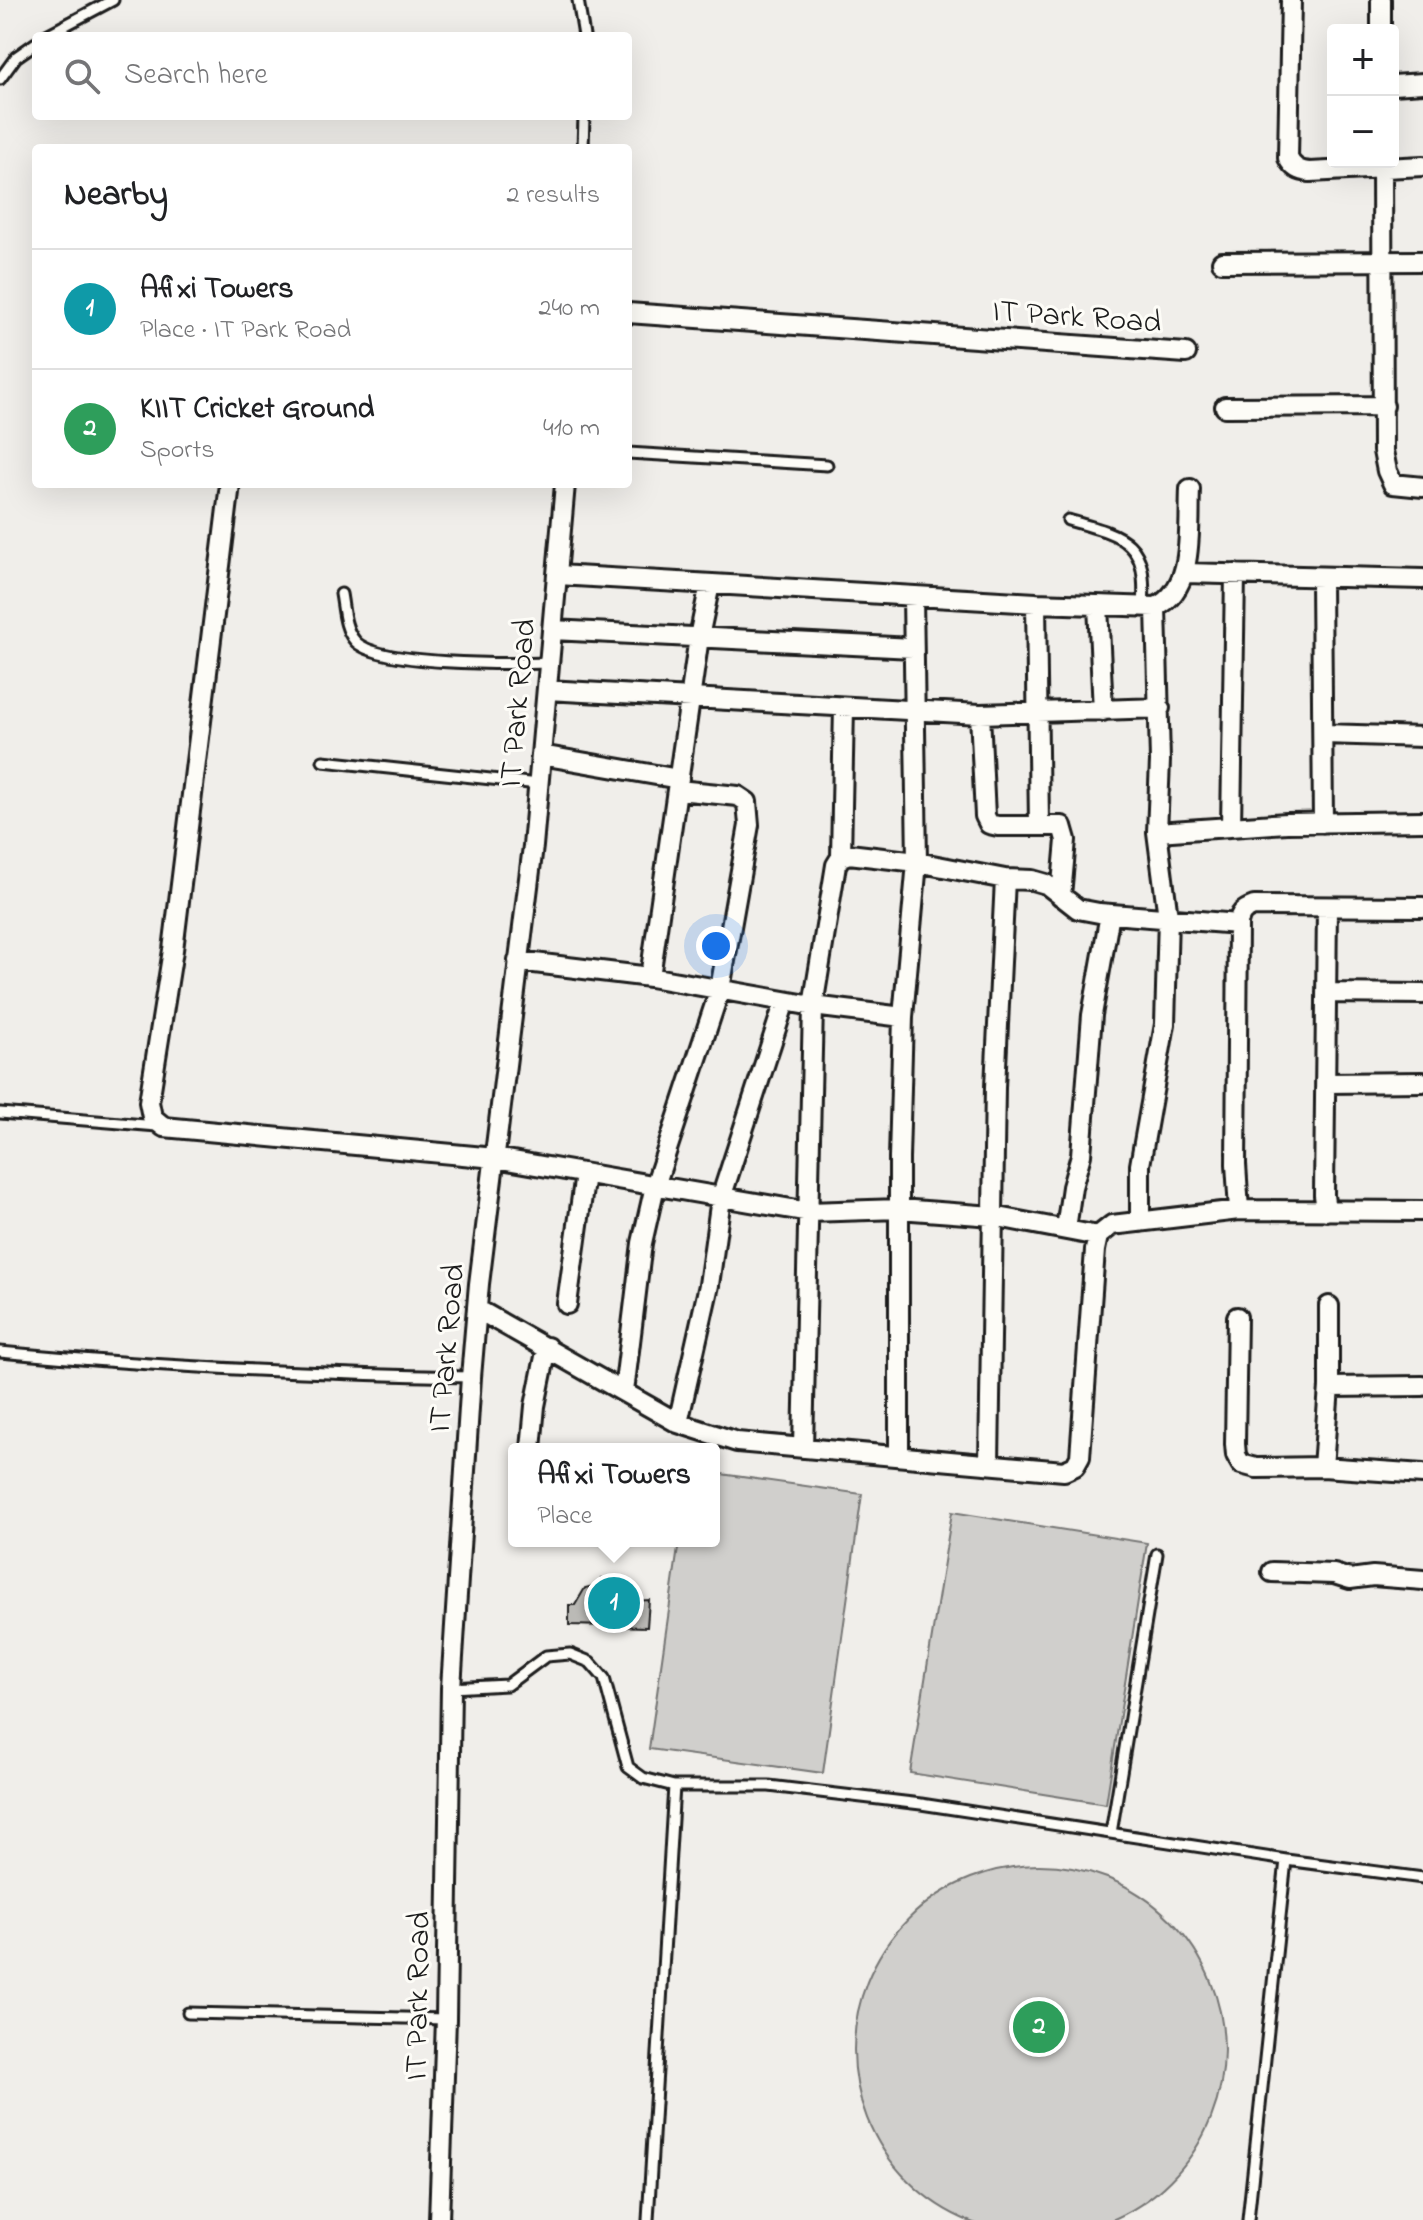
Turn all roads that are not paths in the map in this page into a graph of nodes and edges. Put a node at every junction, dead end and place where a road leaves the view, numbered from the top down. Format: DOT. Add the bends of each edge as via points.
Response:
graph roads {
  1 [pos="113,0"];
  2 [pos="578,0"];
  3 [pos="1291,0"];
  4 [pos="1381,0"];
  5 [pos="1381,24"];
  6 [pos="53,32"];
  7 [pos="583,32"];
  8 [pos="32,46"];
  9 [pos="0,79"];
  10 [pos="1423,83"];
  11 [pos="1399,85"];
  12 [pos="584,120"];
  13 [pos="583,144"];
  14 [pos="1399,165"];
  15 [pos="1423,166"];
  16 [pos="1351,168"];
  17 [pos="1382,168"];
  18 [pos="1423,261"];
  19 [pos="1222,262"];
  20 [pos="1381,262"];
  21 [pos="632,313"];
  22 [pos="1186,353"];
  23 [pos="1384,406"];
  24 [pos="1225,407"];
  25 [pos="632,453"];
  26 [pos="827,465"];
  27 [pos="1423,487"];
  28 [pos="230,488"];
  29 [pos="565,488"];
  30 [pos="1190,489"];
  31 [pos="1068,520"];
  32 [pos="1185,573"];
  33 [pos="1235,574"];
  34 [pos="558,575"];
  35 [pos="1321,578"];
  36 [pos="1423,579"];
  37 [pos="710,584"];
  38 [pos="341,594"];
  39 [pos="913,596"];
  40 [pos="1036,603"];
  41 [pos="1098,605"];
  42 [pos="1150,607"];
  43 [pos="552,630"];
  44 [pos="699,637"];
  45 [pos="913,648"];
  46 [pos="549,663"];
  47 [pos="547,690"];
  48 [pos="690,698"];
  49 [pos="844,707"];
  50 [pos="1160,708"];
  51 [pos="914,711"];
  52 [pos="1103,711"];
  53 [pos="1037,712"];
  54 [pos="980,714"];
  55 [pos="1324,734"];
  56 [pos="1423,737"];
  57 [pos="541,755"];
  58 [pos="323,761"];
  59 [pos="538,784"];
  60 [pos="678,785"];
  61 [pos="1423,821"];
  62 [pos="1323,823"];
  63 [pos="1039,825"];
  64 [pos="1231,827"];
  65 [pos="1157,832"];
  66 [pos="841,857"];
  67 [pos="917,862"];
  68 [pos="1005,879"];
  69 [pos="1061,896"];
  70 [pos="1327,907"];
  71 [pos="1423,907"];
  72 [pos="1110,914"];
  73 [pos="1168,917"];
  74 [pos="1238,924"];
  75 [pos="518,961"];
  76 [pos="650,977"];
  77 [pos="720,989"];
  78 [pos="1326,993"];
  79 [pos="1423,994"];
  80 [pos="785,1001"];
  81 [pos="813,1006"];
  82 [pos="903,1017"];
  83 [pos="1423,1082"];
  84 [pos="1326,1083"];
  85 [pos="0,1113"];
  86 [pos="164,1127"];
  87 [pos="495,1158"];
  88 [pos="585,1174"];
  89 [pos="655,1186"];
  90 [pos="721,1198"];
  91 [pos="899,1209"];
  92 [pos="1239,1210"];
  93 [pos="1326,1211"];
  94 [pos="1423,1211"];
  95 [pos="809,1212"];
  96 [pos="993,1216"];
  97 [pos="1140,1222"];
  98 [pos="1066,1229"];
  99 [pos="1098,1236"];
  100 [pos="567,1304"];
  101 [pos="1329,1306"];
  102 [pos="477,1309"];
  103 [pos="1237,1317"];
  104 [pos="547,1347"];
  105 [pos="0,1352"];
  106 [pos="471,1377"];
  107 [pos="1423,1386"];
  108 [pos="1329,1387"];
  109 [pos="624,1392"];
  110 [pos="678,1423"];
  111 [pos="532,1443"];
  112 [pos="803,1448"];
  113 [pos="899,1456"];
  114 [pos="989,1463"];
  115 [pos="1323,1467"];
  116 [pos="1423,1474"];
  117 [pos="1157,1554"];
  118 [pos="1272,1572"];
  119 [pos="1423,1580"];
  120 [pos="451,1688"];
  121 [pos="674,1786"];
  122 [pos="1111,1833"];
  123 [pos="1286,1860"];
  124 [pos="1423,1878"];
  125 [pos="188,2013"];
  126 [pos="446,2019"];
  127 [pos="439,2220"];
  128 [pos="648,2220"];
  129 [pos="1248,2220"];
  1 -- 6 [label="lane"];
  2 -- 7 [label="lane"];
  3 -- 16 [label="street" via="1288,158 1299,171"];
  4 -- 5 [label="street"];
  8 -- 9 [label="lane"];
  10 -- 11 [label="street"];
  12 -- 13 [label="lane"];
  14 -- 15 [label="street"];
  17 -- 20 [label="street"];
  18 -- 20 [label="street"];
  19 -- 20 [label="street"];
  20 -- 23 [label="street"];
  21 -- 22 [label="street, IT Park Road"];
  23 -- 24 [label="street"];
  23 -- 27 [label="street" via="1383,451 1393,484"];
  25 -- 26 [label="lane"];
  28 -- 86 [label="street" via="173,950 149,1102 152,1117"];
  29 -- 34 [label="street, IT Park Road"];
  30 -- 32 [label="street"];
  31 -- 42 [label="lane" via="1130,545 1142,562"];
  32 -- 33 [label="street"];
  32 -- 42 [label="street" via="1168,601"];
  33 -- 35 [label="street"];
  33 -- 64 [label="street"];
  34 -- 37 [label="street"];
  34 -- 43 [label="street, IT Park Road"];
  35 -- 36 [label="street"];
  35 -- 55 [label="street"];
  37 -- 39 [label="street"];
  37 -- 44 [label="street"];
  38 -- 46 [label="lane" via="347,629 357,643 385,655 487,664"];
  39 -- 40 [label="street"];
  39 -- 45 [label="street"];
  40 -- 41 [label="street"];
  40 -- 53 [label="street"];
  41 -- 42 [label="street"];
  41 -- 52 [label="street"];
  42 -- 50 [label="street"];
  43 -- 44 [label="street"];
  43 -- 46 [label="street, IT Park Road"];
  44 -- 45 [label="street"];
  44 -- 48 [label="street"];
  45 -- 51 [label="street"];
  46 -- 47 [label="street, IT Park Road"];
  47 -- 48 [label="street"];
  47 -- 57 [label="street, IT Park Road"];
  48 -- 49 [label="street"];
  48 -- 60 [label="street"];
  49 -- 51 [label="street"];
  49 -- 66 [label="street"];
  50 -- 52 [label="street"];
  50 -- 65 [label="street"];
  51 -- 54 [label="street"];
  51 -- 67 [label="street"];
  52 -- 53 [label="street"];
  53 -- 54 [label="street"];
  53 -- 63 [label="street"];
  54 -- 63 [label="street" via="989,824"];
  55 -- 56 [label="street"];
  55 -- 62 [label="street"];
  57 -- 59 [label="street, IT Park Road"];
  57 -- 60 [label="street"];
  58 -- 59 [label="lane"];
  59 -- 75 [label="street, IT Park Road"];
  60 -- 76 [label="street"];
  60 -- 77 [label="street" via="738,796 749,810"];
  61 -- 62 [label="street"];
  62 -- 64 [label="street"];
  63 -- 69 [label="street" via="1062,826 1066,832"];
  64 -- 65 [label="street"];
  65 -- 73 [label="street"];
  66 -- 67 [label="street"];
  66 -- 81 [label="street"];
  67 -- 68 [label="street"];
  67 -- 82 [label="street"];
  68 -- 69 [label="street" via="1046,884"];
  68 -- 96 [label="street"];
  69 -- 72 [label="street" via="1078,909"];
  70 -- 71 [label="street"];
  70 -- 74 [label="street" via="1254,906 1244,909"];
  70 -- 78 [label="street"];
  72 -- 73 [label="street"];
  72 -- 98 [label="street" via="1092,1015 1081,1155"];
  73 -- 74 [label="street"];
  73 -- 97 [label="street" via="1165,1024 1140,1165"];
  74 -- 92 [label="street"];
  75 -- 76 [label="street"];
  75 -- 87 [label="street, IT Park Road"];
  76 -- 77 [label="street"];
  77 -- 80 [label="street"];
  77 -- 89 [label="street"];
  78 -- 79 [label="street"];
  78 -- 84 [label="street"];
  80 -- 81 [label="street"];
  80 -- 90 [label="street"];
  81 -- 82 [label="street"];
  81 -- 95 [label="street"];
  82 -- 91 [label="street"];
  83 -- 84 [label="street"];
  84 -- 93 [label="street"];
  85 -- 86 [label="lane"];
  86 -- 87 [label="street"];
  87 -- 88 [label="street"];
  87 -- 102 [label="street, IT Park Road"];
  88 -- 89 [label="street"];
  88 -- 100 [label="street"];
  89 -- 90 [label="street"];
  89 -- 109 [label="street" via="642,1243"];
  90 -- 95 [label="street"];
  90 -- 110 [label="street" via="709,1285"];
  91 -- 95 [label="street"];
  91 -- 96 [label="street"];
  91 -- 113 [label="street"];
  92 -- 93 [label="street"];
  92 -- 97 [label="street"];
  93 -- 94 [label="street"];
  95 -- 112 [label="street"];
  96 -- 98 [label="street"];
  96 -- 114 [label="street"];
  97 -- 99 [label="street" via="1112,1225"];
  98 -- 99 [label="street"];
  99 -- 114 [label="street" via="1080,1457 1064,1471"];
  101 -- 108 [label="street"];
  102 -- 104 [label="street"];
  102 -- 106 [label="street, IT Park Road"];
  103 -- 115 [label="street" via="1235,1444 1241,1464"];
  104 -- 109 [label="street"];
  104 -- 111 [label="street"];
  105 -- 106 [label="lane"];
  106 -- 120 [label="street, IT Park Road"];
  107 -- 108 [label="street"];
  108 -- 115 [label="street"];
  109 -- 110 [label="street"];
  110 -- 112 [label="street" via="737,1442"];
  112 -- 113 [label="street"];
  113 -- 114 [label="street"];
  115 -- 116 [label="street"];
  117 -- 122 [label="lane"];
  118 -- 119 [label="street"];
  120 -- 121 [label="lane" via="507,1685 546,1656 570,1654 590,1662 604,1678 628,1767 643,1778"];
  120 -- 126 [label="street, IT Park Road"];
  121 -- 122 [label="lane" via="769,1786"];
  121 -- 128 [label="lane"];
  122 -- 123 [label="lane"];
  123 -- 124 [label="lane"];
  123 -- 129 [label="lane"];
  125 -- 126 [label="lane"];
  126 -- 127 [label="street, IT Park Road"];
}
